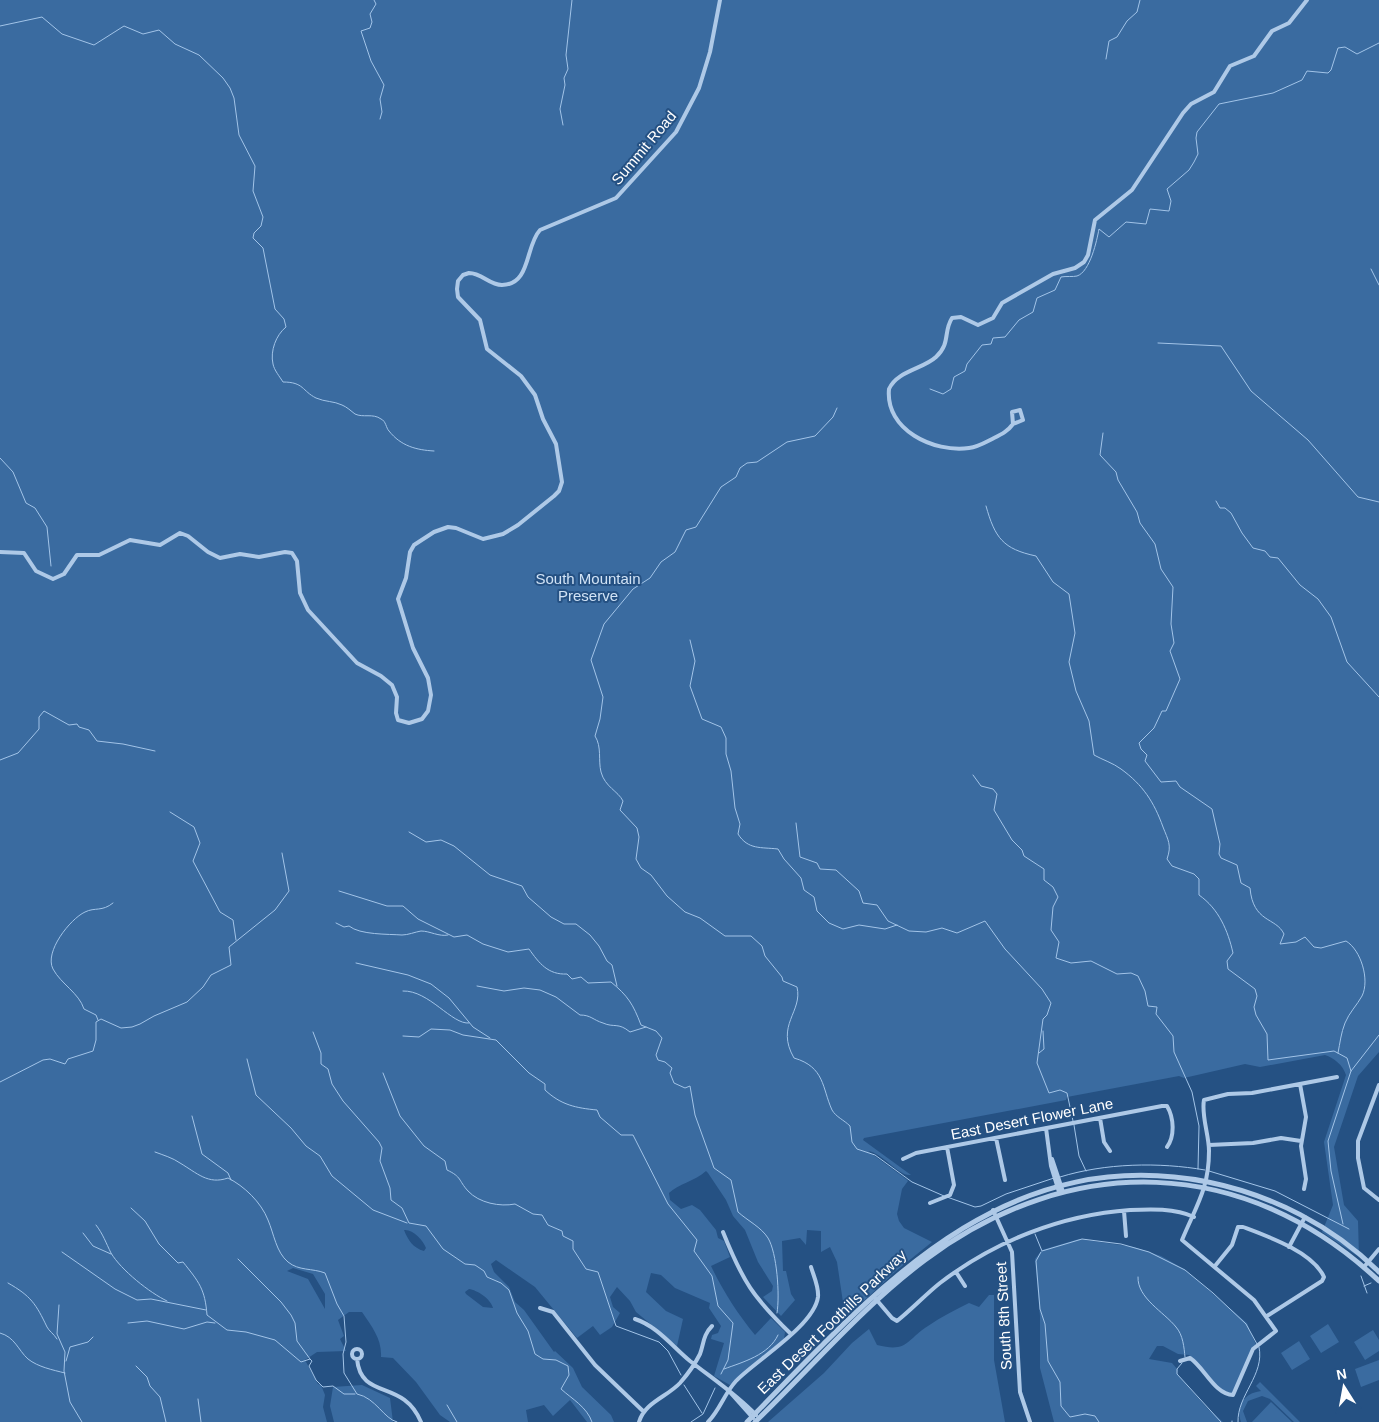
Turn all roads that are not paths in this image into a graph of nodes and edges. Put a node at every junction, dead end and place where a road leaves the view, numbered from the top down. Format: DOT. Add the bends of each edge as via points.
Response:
graph roads {
  1 [pos="720,0"];
  2 [pos="1307,0"];
  3 [pos="1013,424"];
  4 [pos="0,552"];
  5 [pos="1337,1077"];
  6 [pos="1300,1084"];
  7 [pos="1379,1085"];
  8 [pos="1100,1118"];
  9 [pos="1046,1128"];
  10 [pos="996,1138"];
  11 [pos="1301,1141"];
  12 [pos="1209,1145"];
  13 [pos="947,1147"];
  14 [pos="1167,1147"];
  15 [pos="1110,1150"];
  16 [pos="903,1159"];
  17 [pos="1140,1176"];
  18 [pos="1004,1180"];
  19 [pos="1140,1182"];
  20 [pos="1205,1185"];
  21 [pos="1059,1186"];
  22 [pos="1304,1189"];
  23 [pos="1379,1200"];
  24 [pos="930,1203"];
  25 [pos="993,1210"];
  26 [pos="1124,1211"];
  27 [pos="996,1216"];
  28 [pos="1194,1217"];
  29 [pos="1305,1217"];
  30 [pos="1302,1222"];
  31 [pos="723,1232"];
  32 [pos="1126,1236"];
  33 [pos="1008,1242"];
  34 [pos="1289,1247"];
  35 [pos="1379,1249"];
  36 [pos="1368,1261"];
  37 [pos="1216,1266"];
  38 [pos="810,1267"];
  39 [pos="1364,1267"];
  40 [pos="956,1272"];
  41 [pos="1379,1272"];
  42 [pos="1379,1281"];
  43 [pos="965,1286"];
  44 [pos="874,1297"];
  45 [pos="878,1302"];
  46 [pos="540,1308"];
  47 [pos="1268,1316"];
  48 [pos="635,1319"];
  49 [pos="712,1326"];
  50 [pos="791,1334"];
  51 [pos="357,1359"];
  52 [pos="1180,1361"];
  53 [pos="694,1364"];
  54 [pos="728,1390"];
  55 [pos="740,1402"];
  56 [pos="644,1412"];
  57 [pos="756,1418"];
  58 [pos="420,1422"];
  59 [pos="639,1422"];
  60 [pos="708,1422"];
  61 [pos="747,1422"];
  62 [pos="1030,1422"];
  1 -- 4 [label="street, Summit Road" via="708,60 688,113 676,132 629,186 612,201 540,230 524,270 514,282 496,284 469,272 458,281 458,298 480,320 487,350 522,376 535,395 556,444 562,482 554,496 503,534 483,540 448,527 419,541 410,552 398,600 430,687 428,709 422,719 409,723 398,720 398,697 392,684 357,663 310,613 300,592 297,562 292,553 259,557 240,554 220,558 180,533 160,545 130,540 100,555 77,555 64,574 53,579 39,573 24,553"];
  2 -- 3 [label="street" via="1290,23 1272,31 1254,56 1230,66 1214,92 1190,104 1132,190 1095,220 1084,262 1053,274 1002,303 993,318 984,323 978,325 952,318 947,343 938,356 909,371 889,389 891,410 900,424 910,433 939,447 973,447 1002,434"];
  5 -- 6 [label="street"];
  6 -- 11 [label="street" via="1306,1116"];
  6 -- 12 [label="street" via="1204,1100"];
  7 -- 23 [label="street" via="1358,1141 1364,1188"];
  8 -- 9 [label="street, East Desert Flower Lane"];
  8 -- 14 [label="street, East Desert Flower Lane" via="1167,1106 1173,1131"];
  8 -- 15 [label="street" via="1104,1142"];
  9 -- 10 [label="street, East Desert Flower Lane"];
  9 -- 21 [label="street"];
  10 -- 13 [label="street, East Desert Flower Lane"];
  10 -- 18 [label="street"];
  11 -- 12 [label="street" via="1281,1138"];
  11 -- 22 [label="street" via="1306,1179"];
  12 -- 20 [label="street"];
  13 -- 16 [label="street, East Desert Flower Lane"];
  13 -- 24 [label="street" via="954,1185 950,1195"];
  17 -- 19 [label="street"];
  17 -- 20 [label="street, East Desert Foothills Parkway" via="1178,1177"];
  17 -- 21 [label="street, East Desert Foothills Parkway" via="1092,1179"];
  19 -- 20 [label="street, East Desert Foothills Parkway"];
  19 -- 21 [label="street, East Desert Foothills Parkway"];
  20 -- 28 [label="street"];
  20 -- 29 [label="street, East Desert Foothills Parkway" via="1257,1195"];
  20 -- 30 [label="street, East Desert Foothills Parkway"];
  21 -- 25 [label="street, East Desert Foothills Parkway"];
  21 -- 27 [label="street, East Desert Foothills Parkway"];
  25 -- 27 [label="street, South 8th Street"];
  25 -- 44 [label="street, East Desert Foothills Parkway" via="936,1244"];
  26 -- 28 [label="street" via="1155,1210"];
  26 -- 32 [label="street"];
  26 -- 33 [label="street" via="1060,1221"];
  27 -- 33 [label="street, South 8th Street"];
  27 -- 45 [label="street, East Desert Foothills Parkway" via="938,1250"];
  28 -- 37 [label="street" via="1182,1240"];
  29 -- 30 [label="street"];
  29 -- 36 [label="street, East Desert Foothills Parkway"];
  30 -- 34 [label="street"];
  30 -- 39 [label="street, East Desert Foothills Parkway"];
  31 -- 50 [label="street" via="745,1283 763,1307"];
  33 -- 40 [label="street"];
  33 -- 62 [label="street, South 8th Street" via="1014,1262 1020,1392"];
  34 -- 37 [label="street" via="1250,1229 1238,1228 1232,1245"];
  34 -- 47 [label="street" via="1309,1260 1324,1277"];
  35 -- 36 [label="street"];
  36 -- 39 [label="street"];
  36 -- 41 [label="street, East Desert Foothills Parkway"];
  37 -- 47 [label="street"];
  38 -- 50 [label="street" via="818,1288 817,1302"];
  39 -- 42 [label="street, East Desert Foothills Parkway"];
  40 -- 43 [label="street"];
  40 -- 45 [label="street" via="897,1321"];
  44 -- 45 [label="street"];
  44 -- 57 [label="street, East Desert Foothills Parkway"];
  45 -- 57 [label="street, East Desert Foothills Parkway"];
  46 -- 56 [label="street" via="553,1312 595,1365"];
  47 -- 52 [label="street" via="1276,1331 1252,1349 1233,1395 1218,1388 1190,1358"];
  48 -- 53 [label="street" via="654,1329"];
  49 -- 53 [label="street" via="706,1332"];
  50 -- 54 [label="street"];
  51 -- 58 [label="street" via="364,1380 399,1395 413,1407"];
  53 -- 54 [label="street"];
  53 -- 56 [label="street" via="680,1383"];
  54 -- 55 [label="street"];
  54 -- 55 [label="street"];
  54 -- 60 [label="street" via="716,1414"];
  55 -- 57 [label="street"];
  56 -- 59 [label="street"];
  57 -- 61 [label="street, East Desert Foothills Parkway"];
}
